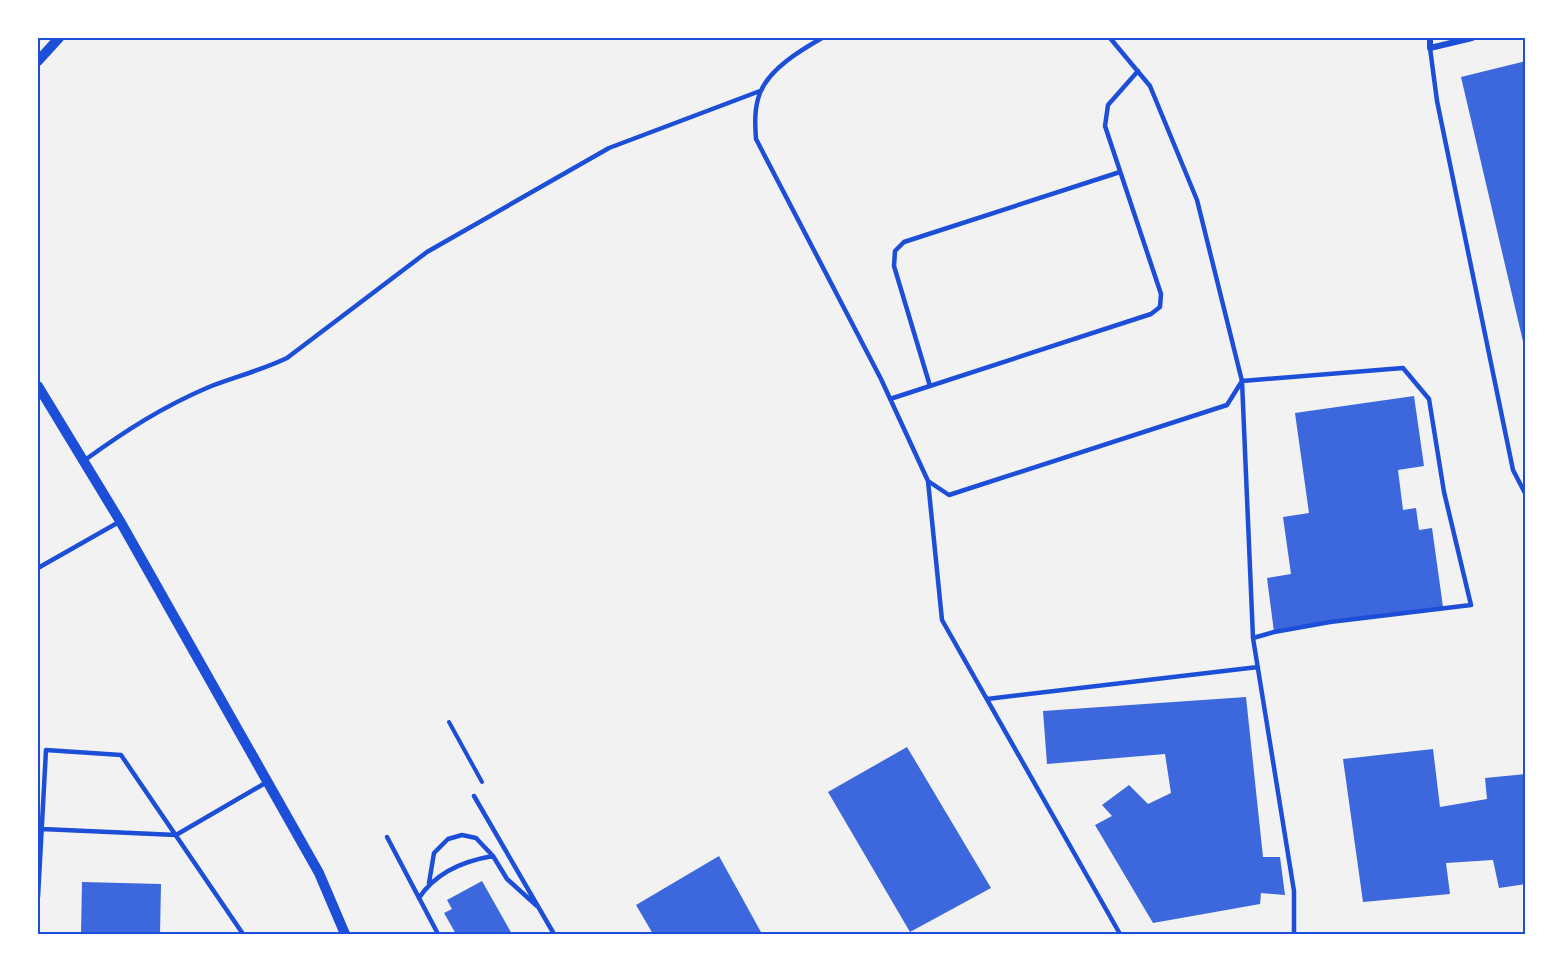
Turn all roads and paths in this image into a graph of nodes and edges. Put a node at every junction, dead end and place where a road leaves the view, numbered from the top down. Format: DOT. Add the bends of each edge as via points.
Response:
graph roads {
  1 [pos="59,38"];
  2 [pos="822,38"];
  3 [pos="1110,38"];
  4 [pos="1430,38"];
  5 [pos="1472,38"];
  6 [pos="1430,48"];
  7 [pos="38,61"];
  8 [pos="1138,72"];
  9 [pos="760,92"];
  10 [pos="1120,172"];
  11 [pos="1242,381"];
  12 [pos="38,386"];
  13 [pos="930,386"];
  14 [pos="890,399"];
  15 [pos="84,461"];
  16 [pos="928,482"];
  17 [pos="1526,495"];
  18 [pos="120,522"];
  19 [pos="38,568"];
  20 [pos="1253,638"];
  21 [pos="1258,667"];
  22 [pos="987,699"];
  23 [pos="267,782"];
  24 [pos="474,796"];
  25 [pos="42,829"];
  26 [pos="176,835"];
  27 [pos="387,837"];
  28 [pos="493,856"];
  29 [pos="429,884"];
  30 [pos="38,897"];
  31 [pos="419,898"];
  32 [pos="537,906"];
  33 [pos="243,934"];
  34 [pos="345,934"];
  35 [pos="438,934"];
  36 [pos="554,934"];
  37 [pos="1120,934"];
  38 [pos="1294,934"];
  1 -- 7 [label="street"];
  2 -- 9 [label="lane" via="793,55"];
  3 -- 8 [label="lane"];
  4 -- 6 [label="street"];
  5 -- 6 [label="street"];
  6 -- 17 [label="lane" via="1437,101 1513,470"];
  8 -- 10 [label="lane" via="1108,105 1105,126"];
  8 -- 11 [label="lane" via="1150,86 1197,200"];
  9 -- 14 [label="lane" via="755,114 756,139"];
  9 -- 15 [label="lane" via="609,148 427,252 287,357 170,406 131,426"];
  10 -- 13 [label="lane" via="904,242 895,252 894,266"];
  10 -- 13 [label="lane" via="1161,294 1160,307 1151,315"];
  11 -- 16 [label="lane" via="1227,405 949,495"];
  11 -- 20 [label="lane"];
  11 -- 20 [label="lane" via="1403,368 1429,399 1444,492 1471,605 1330,622"];
  12 -- 15 [label="street"];
  13 -- 14 [label="lane"];
  14 -- 16 [label="lane"];
  15 -- 18 [label="street"];
  16 -- 22 [label="lane" via="942,620"];
  18 -- 19 [label="lane"];
  18 -- 23 [label="street"];
  20 -- 21 [label="lane"];
  21 -- 22 [label="lane"];
  21 -- 38 [label="lane" via="1294,891"];
  22 -- 37 [label="lane"];
  23 -- 26 [label="lane"];
  23 -- 34 [label="street" via="319,873"];
  24 -- 32 [label="lane"];
  25 -- 26 [label="lane"];
  25 -- 26 [label="lane" via="46,750 121,755"];
  25 -- 30 [label="lane"];
  26 -- 33 [label="lane"];
  27 -- 31 [label="lane"];
  28 -- 29 [label="lane" via="450,869"];
  28 -- 29 [label="lane" via="476,838 462,835 448,839 434,853"];
  28 -- 32 [label="lane" via="507,879"];
  29 -- 31 [label="lane"];
  31 -- 35 [label="lane"];
  32 -- 36 [label="lane"];
}
